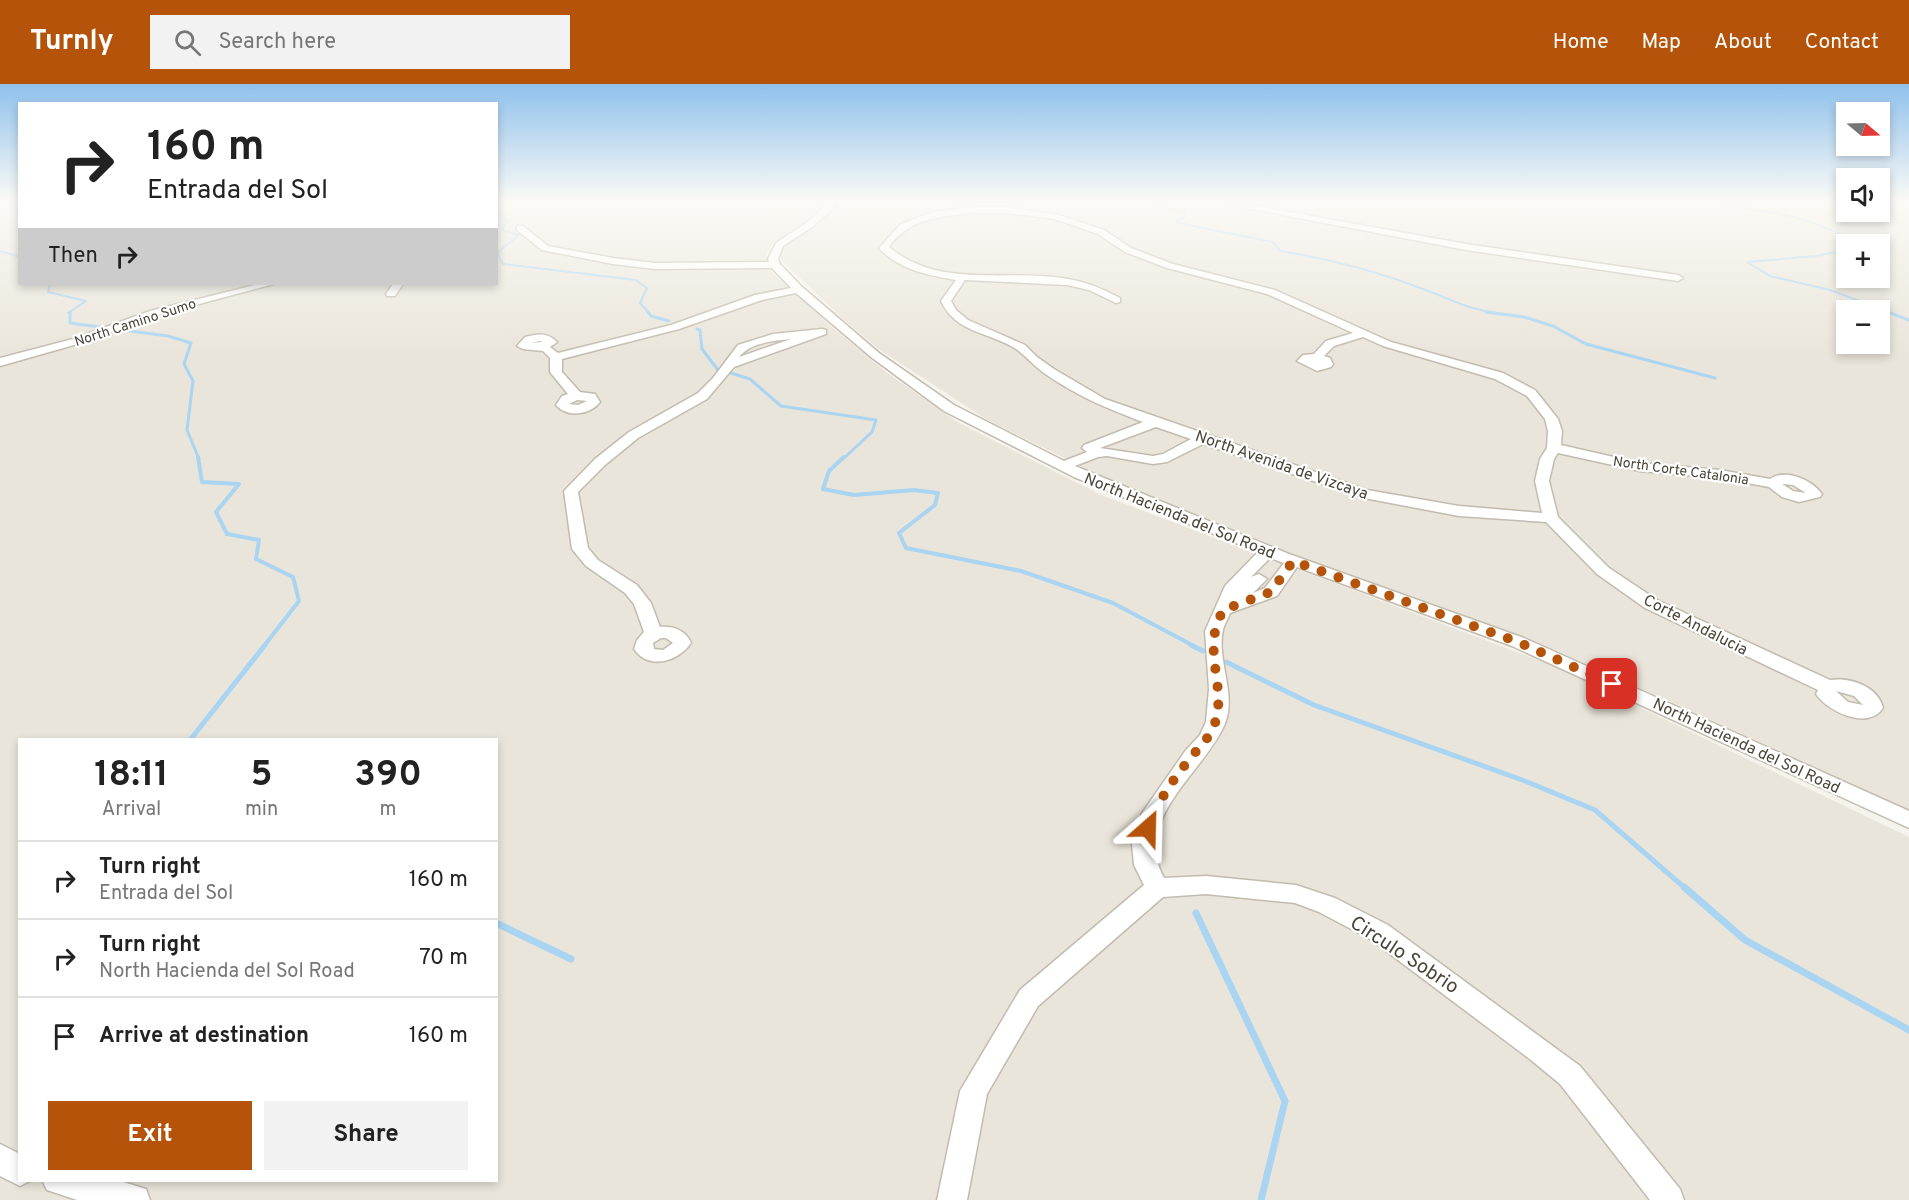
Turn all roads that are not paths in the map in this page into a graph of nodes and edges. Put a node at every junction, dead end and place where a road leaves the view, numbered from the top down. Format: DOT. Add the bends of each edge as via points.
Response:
graph roads {
  1 [pos="566,252"];
  2 [pos="775,252"];
  3 [pos="890,252"];
  4 [pos="1133,252"];
  5 [pos="1501,252"];
  6 [pos="775,265"];
  7 [pos="962,278"];
  8 [pos="1678,278"];
  9 [pos="265,285"];
  10 [pos="397,285"];
  11 [pos="797,287"];
  12 [pos="391,294"];
  13 [pos="1123,303"];
  14 [pos="843,327"];
  15 [pos="1362,334"];
  16 [pos="545,346"];
  17 [pos="556,357"];
  18 [pos="1317,358"];
  19 [pos="0,362"];
  20 [pos="576,396"];
  21 [pos="1158,421"];
  22 [pos="1203,438"];
  23 [pos="1554,448"];
  24 [pos="1058,464"];
  25 [pos="1774,484"];
  26 [pos="1551,518"];
  27 [pos="1281,556"];
  28 [pos="1223,610"];
  29 [pos="654,634"];
  30 [pos="1828,687"];
  31 [pos="1909,820"];
  32 [pos="1157,888"];
  33 [pos="0,1159"];
  34 [pos="18,1170"];
  35 [pos="65,1182"];
  36 [pos="135,1200"];
  37 [pos="952,1200"];
  38 [pos="1669,1200"];
  1 -- 6 [label="street" via="655,266"];
  2 -- 6 [label="street"];
  3 -- 7 [label="street" via="912,267"];
  4 -- 15 [label="street" via="1291,299"];
  5 -- 8 [label="street"];
  6 -- 11 [label="street, North Hacienda del Sol Road"];
  7 -- 13 [label="street" via="1074,282 1101,290"];
  7 -- 21 [label="street, North Avenida de Vizcaya" via="946,301 951,312 964,322 1021,347 1045,369 1100,402"];
  9 -- 19 [label="street, North Camino Sumo" via="154,313 77,341"];
  10 -- 12 [label="street"];
  11 -- 14 [label="street, North Hacienda del Sol Road"];
  11 -- 17 [label="street" via="675,327"];
  14 -- 24 [label="street, North Hacienda del Sol Road" via="949,408"];
  14 -- 29 [label="street" via="744,346 734,354 715,385 693,403 657,420 618,447 571,491 580,549 592,563 631,589 642,603"];
  15 -- 18 [label="street" via="1322,348"];
  15 -- 23 [label="street" via="1423,356 1499,376 1531,393 1551,419"];
  16 -- 17 [label="street"];
  17 -- 20 [label="street" via="556,372"];
  21 -- 22 [label="street, North Avenida de Vizcaya"];
  21 -- 24 [label="street"];
  22 -- 24 [label="street" via="1161,465 1107,452"];
  22 -- 26 [label="street, North Avenida de Vizcaya" via="1364,494 1459,510"];
  23 -- 25 [label="street, North Corte Catalonia" via="1640,467 1720,474"];
  23 -- 26 [label="street" via="1542,481"];
  24 -- 27 [label="street, North Hacienda del Sol Road"];
  26 -- 30 [label="street, Corte Andalucia" via="1604,570 1651,604"];
  27 -- 28 [label="street"];
  27 -- 28 [label="street" via="1233,586"];
  27 -- 28 [label="street" via="1271,592"];
  27 -- 31 [label="street, North Hacienda del Sol Road" via="1518,642"];
  28 -- 32 [label="street" via="1215,630 1219,689 1216,722 1154,813 1143,844 1144,865"];
  32 -- 37 [label="street" via="1029,998 974,1091"];
  32 -- 38 [label="street, Circulo Sobrio" via="1240,887 1296,894 1379,932 1514,1030 1569,1076"];
  33 -- 34 [label="street"];
  35 -- 36 [label="street"];
}
